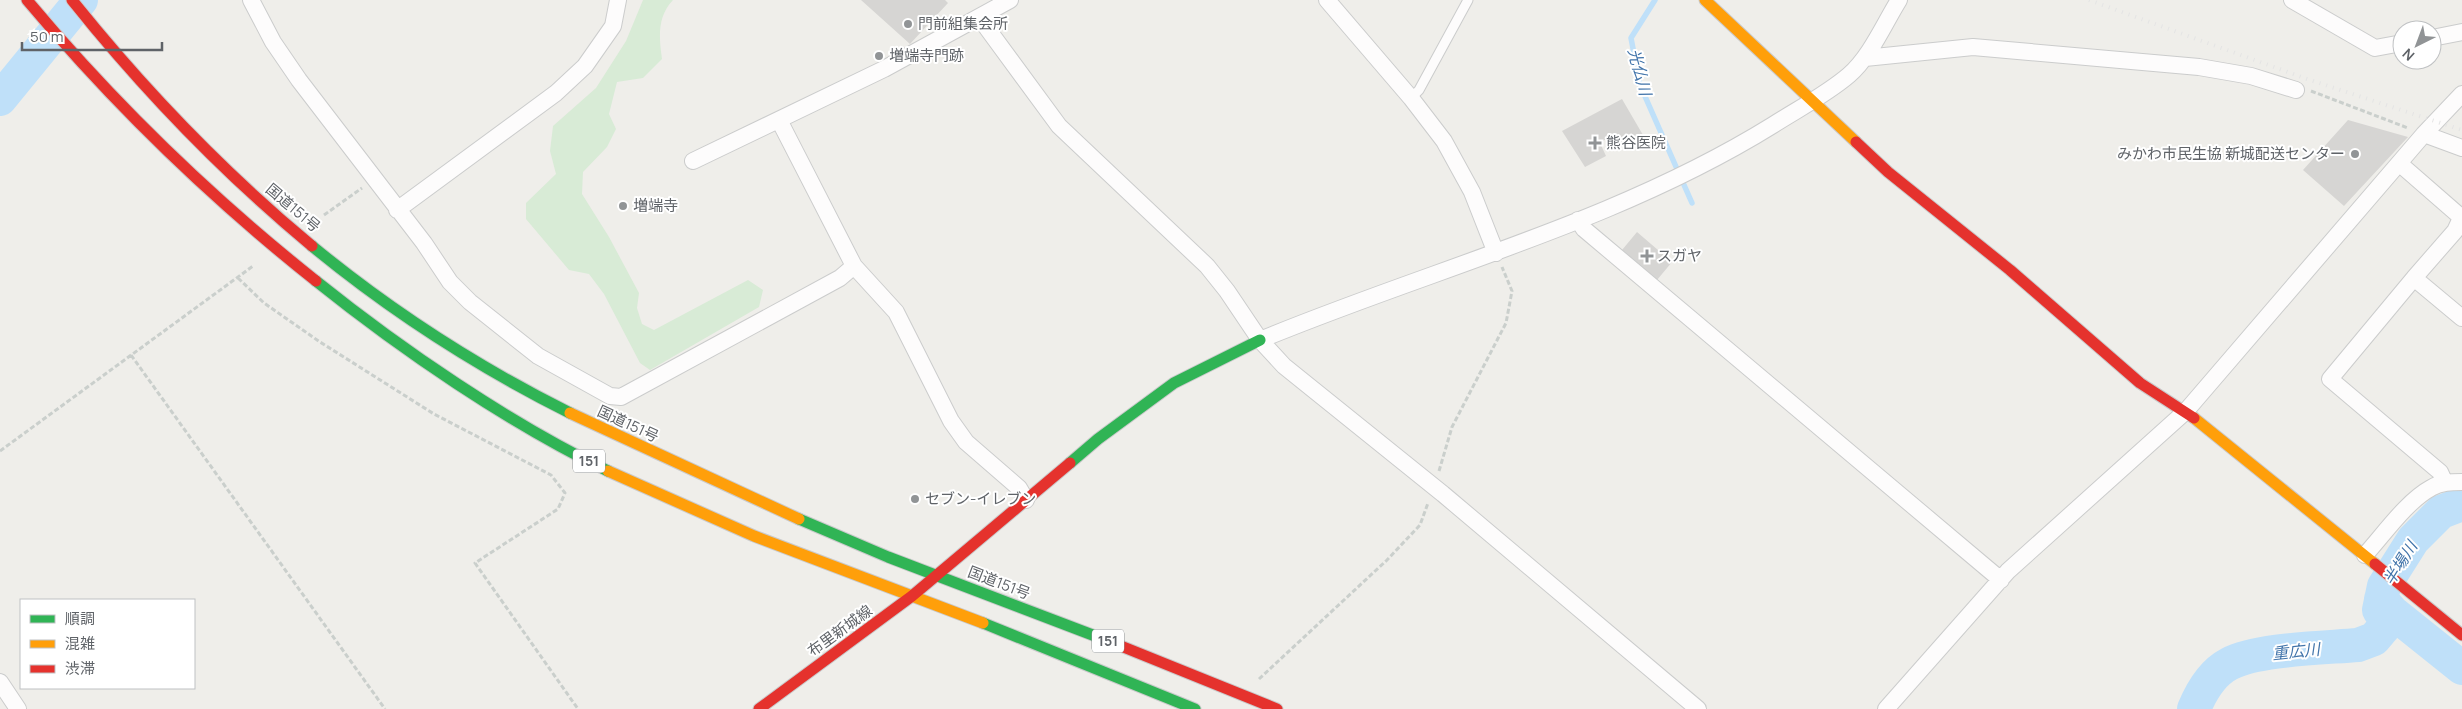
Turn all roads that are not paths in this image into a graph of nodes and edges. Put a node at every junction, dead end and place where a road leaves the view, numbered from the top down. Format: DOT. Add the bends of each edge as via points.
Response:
graph roads {
  1 [pos="27,0"];
  2 [pos="72,0"];
  3 [pos="251,0"];
  4 [pos="618,0"];
  5 [pos="1010,0"];
  6 [pos="1327,0"];
  7 [pos="1468,0"];
  8 [pos="1704,0"];
  9 [pos="1899,0"];
  10 [pos="2292,0"];
  11 [pos="981,16"];
  12 [pos="2462,32"];
  13 [pos="2442,36"];
  14 [pos="2392,45"];
  15 [pos="1865,58"];
  16 [pos="2296,90"];
  17 [pos="2462,94"];
  18 [pos="1411,98"];
  19 [pos="1811,101"];
  20 [pos="779,120"];
  21 [pos="2424,134"];
  22 [pos="2462,148"];
  23 [pos="693,161"];
  24 [pos="2400,164"];
  25 [pos="398,210"];
  26 [pos="2462,218"];
  27 [pos="1578,220"];
  28 [pos="1496,253"];
  29 [pos="854,266"];
  30 [pos="2414,278"];
  31 [pos="2462,318"];
  32 [pos="1260,340"];
  33 [pos="2186,411"];
  34 [pos="2462,482"];
  35 [pos="2445,483"];
  36 [pos="1026,500"];
  37 [pos="2365,555"];
  38 [pos="938,575"];
  39 [pos="2001,580"];
  40 [pos="912,596"];
  41 [pos="2462,634"];
  42 [pos="0,682"];
  43 [pos="18,709"];
  44 [pos="759,709"];
  45 [pos="1195,709"];
  46 [pos="1277,709"];
  47 [pos="1698,709"];
  48 [pos="1886,709"];
  1 -- 40 [label="main road, 151" via="141,125 249,228 352,311 474,394 601,468 705,516"];
  2 -- 38 [label="main road, 国道151号 / 151" via="159,103 219,164 317,248 419,326 487,369 601,428 870,551"];
  3 -- 25 [label="street" via="278,49"];
  4 -- 25 [label="street" via="614,26 585,66 556,93"];
  5 -- 11 [label="street"];
  6 -- 18 [label="street"];
  7 -- 18 [label="lane" via="1420,90"];
  8 -- 19 [label="main road"];
  9 -- 15 [label="street"];
  10 -- 14 [label="street" via="2375,48"];
  11 -- 20 [label="street" via="884,69"];
  11 -- 32 [label="street" via="1059,126 1207,266"];
  12 -- 13 [label="street"];
  15 -- 16 [label="street" via="1973,47 2199,67 2252,76"];
  15 -- 19 [label="street" via="1849,75"];
  17 -- 21 [label="street"];
  18 -- 28 [label="street" via="1444,141 1472,192"];
  19 -- 27 [label="street" via="1742,144 1678,177"];
  19 -- 33 [label="main road" via="1888,172 2010,270 2140,384"];
  20 -- 23 [label="street"];
  20 -- 29 [label="street"];
  21 -- 22 [label="street"];
  21 -- 24 [label="street"];
  24 -- 26 [label="street"];
  24 -- 33 [label="street"];
  25 -- 29 [label="street" via="450,282 470,302 538,356 610,396 621,397 840,278"];
  26 -- 30 [label="street"];
  27 -- 28 [label="street"];
  27 -- 39 [label="street" via="1584,229"];
  28 -- 32 [label="street" via="1336,308"];
  29 -- 36 [label="street" via="896,312 951,421 966,442 1019,488"];
  30 -- 31 [label="street"];
  30 -- 35 [label="street" via="2330,380 2440,472"];
  32 -- 36 [label="main road, 布里新城線" via="1174,383 1098,439"];
  32 -- 47 [label="street" via="1284,366 1443,494"];
  33 -- 37 [label="main road"];
  33 -- 39 [label="street"];
  34 -- 35 [label="street"];
  35 -- 37 [label="street" via="2432,487 2417,498"];
  36 -- 38 [label="main road, 布里新城線"];
  37 -- 41 [label="main road"];
  38 -- 40 [label="main road, 布里新城線"];
  38 -- 46 [label="main road, 国道151号 / 151"];
  39 -- 48 [label="street"];
  40 -- 44 [label="main road, 布里新城線"];
  40 -- 45 [label="main road, 151"];
  42 -- 43 [label="street"];
}
